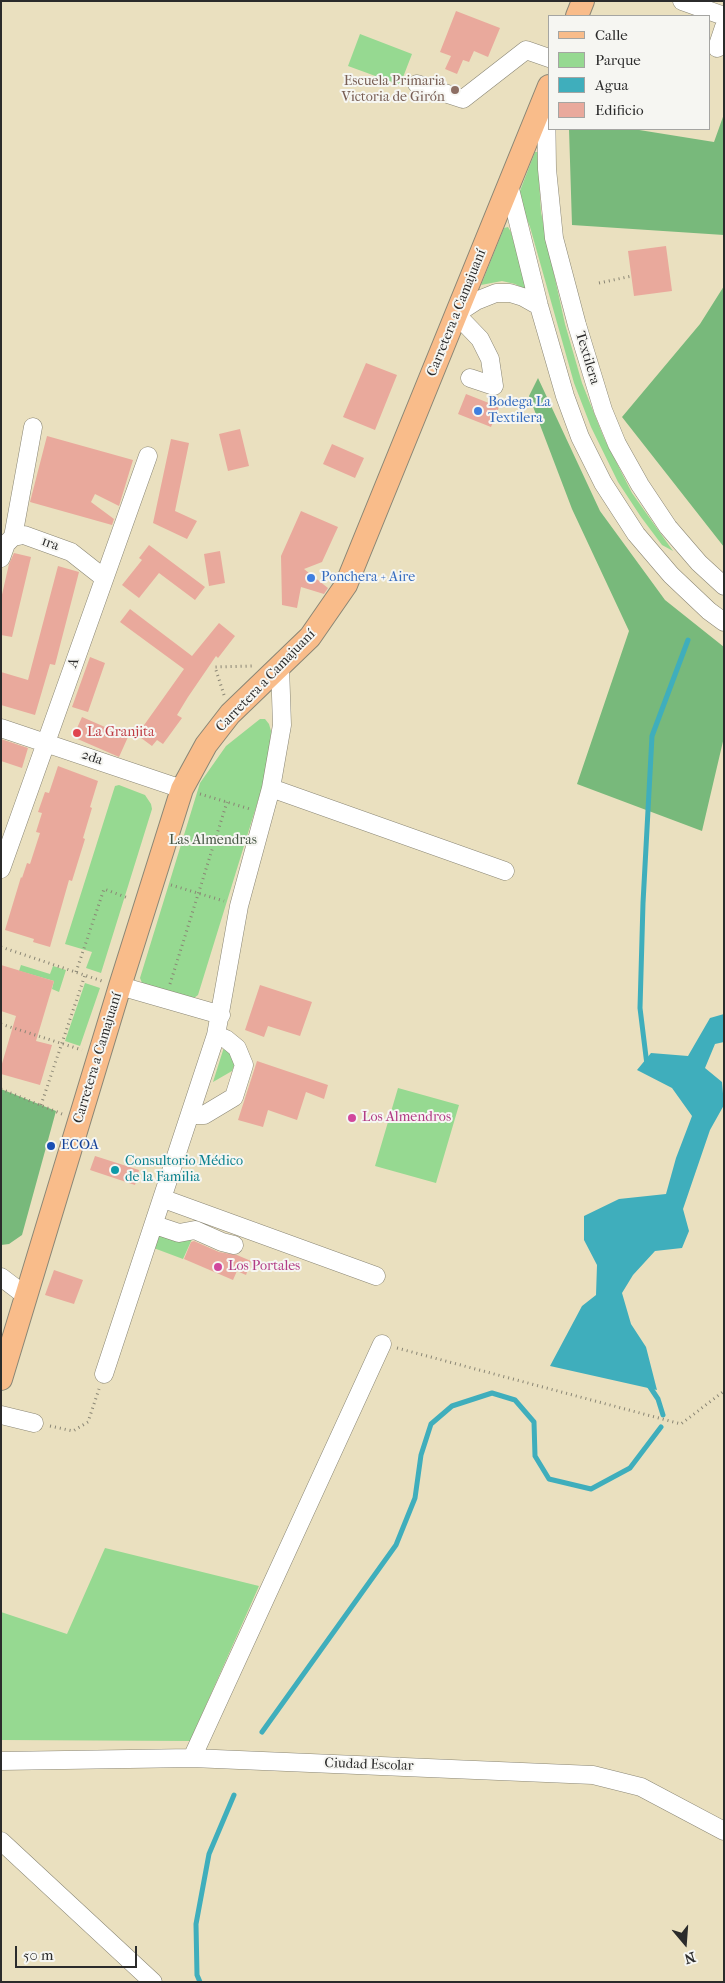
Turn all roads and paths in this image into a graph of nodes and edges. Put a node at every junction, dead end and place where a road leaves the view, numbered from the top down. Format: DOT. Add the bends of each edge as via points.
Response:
graph roads {
  1 [pos="583,1"];
  2 [pos="682,1"];
  3 [pos="577,15"];
  4 [pos="724,16"];
  5 [pos="724,28"];
  6 [pos="717,48"];
  7 [pos="548,58"];
  8 [pos="417,84"];
  9 [pos="548,89"];
  10 [pos="509,185"];
  11 [pos="632,276"];
  12 [pos="600,283"];
  13 [pos="539,306"];
  14 [pos="456,314"];
  15 [pos="470,378"];
  16 [pos="33,427"];
  17 [pos="148,456"];
  18 [pos="13,537"];
  19 [pos="1,558"];
  20 [pos="104,578"];
  21 [pos="724,586"];
  22 [pos="724,622"];
  23 [pos="280,666"];
  24 [pos="230,714"];
  25 [pos="1,728"];
  26 [pos="46,742"];
  27 [pos="271,788"];
  28 [pos="182,789"];
  29 [pos="227,802"];
  30 [pos="264,814"];
  31 [pos="1,869"];
  32 [pos="505,871"];
  33 [pos="154,879"];
  34 [pos="199,893"];
  35 [pos="146,904"];
  36 [pos="239,906"];
  37 [pos="1,947"];
  38 [pos="76,972"];
  39 [pos="85,975"];
  40 [pos="120,986"];
  41 [pos="165,999"];
  42 [pos="221,1015"];
  43 [pos="1,1024"];
  44 [pos="216,1034"];
  45 [pos="61,1043"];
  46 [pos="99,1056"];
  47 [pos="1,1089"];
  48 [pos="41,1105"];
  49 [pos="190,1115"];
  50 [pos="79,1121"];
  51 [pos="164,1199"];
  52 [pos="155,1225"];
  53 [pos="234,1245"];
  54 [pos="376,1276"];
  55 [pos="1,1277"];
  56 [pos="26,1296"];
  57 [pos="382,1344"];
  58 [pos="104,1374"];
  59 [pos="1,1379"];
  60 [pos="724,1391"];
  61 [pos="1,1415"];
  62 [pos="34,1423"];
  63 [pos="192,1758"];
  64 [pos="1,1761"];
  65 [pos="724,1831"];
  66 [pos="1,1840"];
  67 [pos="153,1982"];
  1 -- 3 [label="main road"];
  2 -- 4 [label="street"];
  5 -- 6 [label="street"];
  7 -- 8 [label="street" via="526,50 463,99"];
  9 -- 10 [label="main road, Carretera a Camajuaní"];
  9 -- 21 [label="street, Textilera" via="546,169 554,238 603,410 617,444 668,527"];
  10 -- 13 [label="street"];
  10 -- 14 [label="main road, Carretera a Camajuaní"];
  11 -- 12 [label="path"];
  13 -- 14 [label="street" via="517,295 496,293"];
  13 -- 22 [label="street" via="564,396 603,483 636,534 672,575 709,612"];
  14 -- 15 [label="street" via="480,339 490,359 494,386"];
  14 -- 23 [label="main road, Carretera a Camajuaní" via="346,585 310,637"];
  16 -- 18 [label="street"];
  17 -- 20 [label="street, A"];
  18 -- 19 [label="street" via="6,544"];
  18 -- 20 [label="street, 1ra" via="24,535 71,552"];
  20 -- 26 [label="street, A"];
  23 -- 24 [label="main road, Carretera a Camajuaní"];
  23 -- 24 [label="path" via="214,667"];
  23 -- 27 [label="street" via="282,725"];
  24 -- 28 [label="main road, Carretera a Camajuaní" via="206,745"];
  25 -- 26 [label="street, 2da"];
  26 -- 28 [label="street, 2da"];
  26 -- 31 [label="street, A"];
  27 -- 30 [label="street"];
  27 -- 32 [label="street"];
  28 -- 29 [label="path"];
  28 -- 33 [label="main road, Carretera a Camajuaní"];
  29 -- 30 [label="path"];
  29 -- 34 [label="path"];
  30 -- 36 [label="street"];
  33 -- 34 [label="path"];
  33 -- 35 [label="main road, Carretera a Camajuaní"];
  34 -- 36 [label="path"];
  34 -- 41 [label="path"];
  35 -- 38 [label="path" via="104,889"];
  35 -- 40 [label="main road, Carretera a Camajuaní"];
  36 -- 42 [label="street"];
  37 -- 38 [label="path"];
  38 -- 39 [label="path"];
  39 -- 40 [label="path"];
  39 -- 45 [label="path"];
  40 -- 41 [label="street"];
  40 -- 46 [label="main road, Carretera a Camajuaní"];
  41 -- 42 [label="street"];
  42 -- 44 [label="street"];
  43 -- 45 [label="path"];
  44 -- 49 [label="street"];
  44 -- 49 [label="street" via="237,1048 244,1066 234,1097 204,1115"];
  45 -- 46 [label="path"];
  45 -- 48 [label="path"];
  46 -- 50 [label="main road, Carretera a Camajuaní"];
  47 -- 48 [label="path"];
  48 -- 50 [label="path"];
  49 -- 51 [label="street"];
  50 -- 56 [label="main road, Carretera a Camajuaní"];
  51 -- 52 [label="street"];
  51 -- 54 [label="street"];
  52 -- 53 [label="street" via="179,1233 195,1230"];
  52 -- 58 [label="street"];
  55 -- 56 [label="street"];
  56 -- 59 [label="main road, Carretera a Camajuaní"];
  57 -- 60 [label="path" via="681,1424"];
  57 -- 63 [label="street"];
  58 -- 62 [label="path" via="88,1422 73,1431"];
  61 -- 62 [label="street"];
  63 -- 64 [label="street, Ciudad Escolar"];
  63 -- 65 [label="street, Ciudad Escolar" via="594,1774 640,1788"];
  66 -- 67 [label="street"];
}
